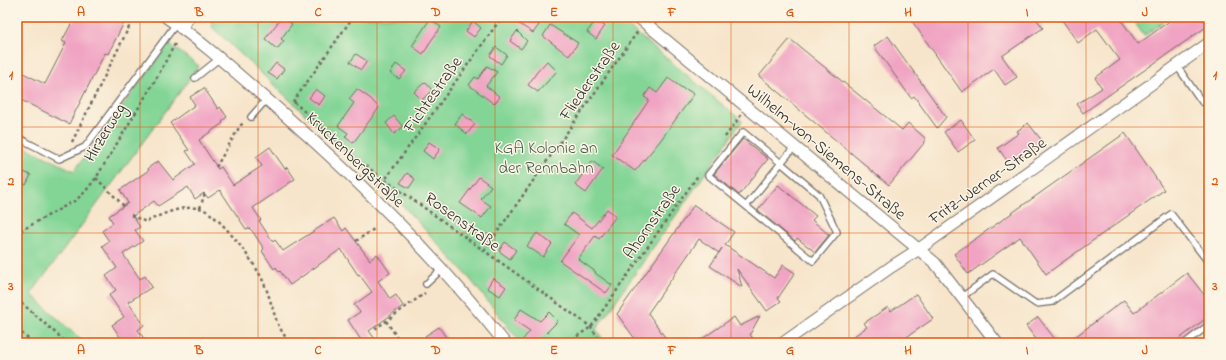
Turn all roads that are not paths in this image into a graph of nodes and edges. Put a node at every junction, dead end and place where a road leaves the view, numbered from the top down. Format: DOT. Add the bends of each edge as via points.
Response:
graph roads {
  1 [pos="166,17"];
  2 [pos="189,17"];
  3 [pos="641,19"];
  4 [pos="178,26"];
  5 [pos="1209,44"];
  6 [pos="220,58"];
  7 [pos="1178,66"];
  8 [pos="195,78"];
  9 [pos="266,99"];
  10 [pos="1202,102"];
  11 [pos="251,117"];
  12 [pos="17,137"];
  13 [pos="795,146"];
  14 [pos="781,163"];
  15 [pos="746,206"];
  16 [pos="919,249"];
  17 [pos="1209,263"];
  18 [pos="442,269"];
  19 [pos="428,286"];
  20 [pos="962,297"];
  21 [pos="1209,325"];
  22 [pos="506,343"];
  23 [pos="783,343"];
  24 [pos="997,343"];
  25 [pos="1185,343"];
  1 -- 4 [label="street, Kruckenbergstraße"];
  2 -- 4 [label="street"];
  3 -- 13 [label="street, Wilhelm-von-Siemens-Straße"];
  4 -- 6 [label="street, Kruckenbergstraße"];
  4 -- 12 [label="lane" via="85,147 59,158"];
  5 -- 7 [label="street, Fritz-Werner-Straße"];
  6 -- 8 [label="lane"];
  6 -- 9 [label="street, Kruckenbergstraße"];
  7 -- 10 [label="lane"];
  7 -- 16 [label="street, Fritz-Werner-Straße"];
  9 -- 11 [label="lane"];
  9 -- 18 [label="street, Kruckenbergstraße" via="372,196"];
  13 -- 14 [label="lane"];
  13 -- 16 [label="street, Wilhelm-von-Siemens-Straße"];
  14 -- 15 [label="lane"];
  14 -- 15 [label="lane" via="743,132 708,175"];
  14 -- 15 [label="lane" via="819,195 837,232 814,261"];
  16 -- 20 [label="street, Wilhelm-von-Siemens-Straße" via="935,263"];
  16 -- 23 [label="street, Fritz-Werner-Straße"];
  17 -- 20 [label="lane" via="1171,214 1052,302 1036,304 993,274"];
  18 -- 19 [label="lane"];
  18 -- 22 [label="street, Kruckenbergstraße"];
  20 -- 24 [label="street, Wilhelm-von-Siemens-Straße"];
  21 -- 25 [label="lane"];
}
